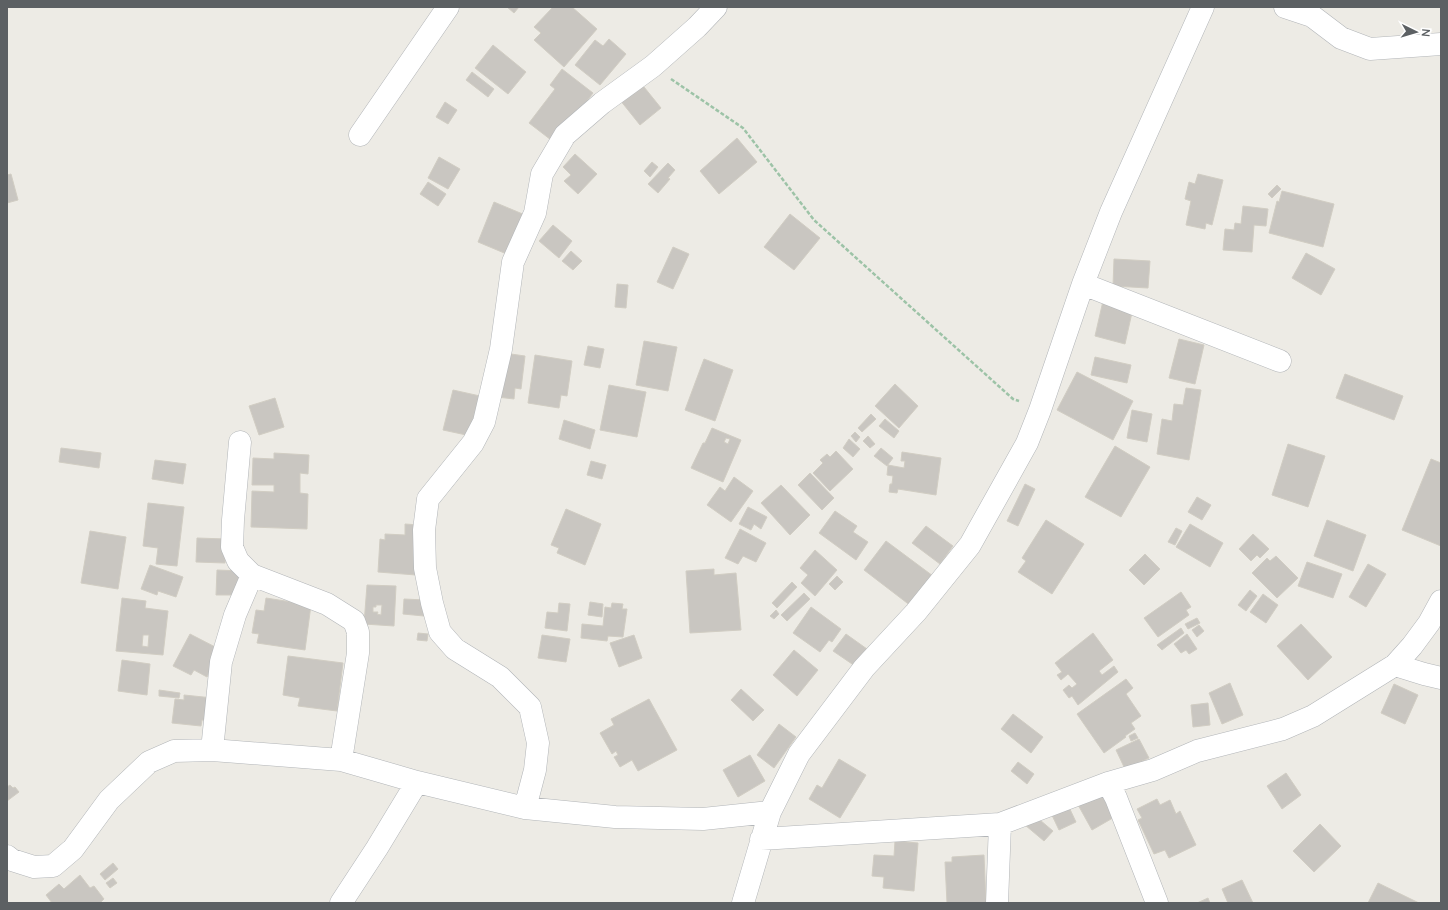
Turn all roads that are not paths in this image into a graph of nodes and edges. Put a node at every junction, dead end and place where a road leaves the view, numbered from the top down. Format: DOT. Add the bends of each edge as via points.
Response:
graph roads {
  1 [pos="448,7"];
  2 [pos="716,7"];
  3 [pos="1204,7"];
  4 [pos="1285,7"];
  5 [pos="1441,44"];
  6 [pos="360,135"];
  7 [pos="1083,284"];
  8 [pos="1280,361"];
  9 [pos="240,442"];
  10 [pos="252,575"];
  11 [pos="1441,601"];
  12 [pos="1395,665"];
  13 [pos="1441,678"];
  14 [pos="212,750"];
  15 [pos="341,760"];
  16 [pos="417,782"];
  17 [pos="1108,783"];
  18 [pos="526,808"];
  19 [pos="770,812"];
  20 [pos="1000,824"];
  21 [pos="761,839"];
  22 [pos="7,856"];
  23 [pos="342,903"];
  24 [pos="743,903"];
  25 [pos="997,903"];
  26 [pos="1157,903"];
  1 -- 6 [label="street"];
  2 -- 18 [label="street" via="653,66 602,103 565,135 542,174 535,213 513,262 501,348 484,422 473,443 428,499 424,530 425,568 440,632 455,649 500,677 530,707 538,743"];
  3 -- 7 [label="street" via="1111,212"];
  4 -- 5 [label="street" via="1312,16 1341,38 1370,50"];
  7 -- 8 [label="street"];
  7 -- 19 [label="street" via="1027,443 970,545 916,612 864,668 800,754"];
  9 -- 10 [label="street" via="232,520 232,547 238,561"];
  10 -- 14 [label="street" via="235,615 221,662"];
  10 -- 15 [label="street" via="327,604 354,621 358,632 358,653"];
  11 -- 12 [label="street" via="1429,623"];
  12 -- 13 [label="street"];
  12 -- 17 [label="street" via="1313,716 1283,729 1197,751 1153,770"];
  14 -- 15 [label="street"];
  14 -- 22 [label="street" via="174,751 149,762 109,800 73,849 53,866 34,867"];
  15 -- 16 [label="street"];
  16 -- 18 [label="street"];
  16 -- 23 [label="street"];
  17 -- 20 [label="street"];
  17 -- 26 [label="street"];
  18 -- 19 [label="street" via="615,817 696,819"];
  19 -- 21 [label="street"];
  20 -- 21 [label="street"];
  20 -- 25 [label="street"];
  21 -- 24 [label="street"];
}
